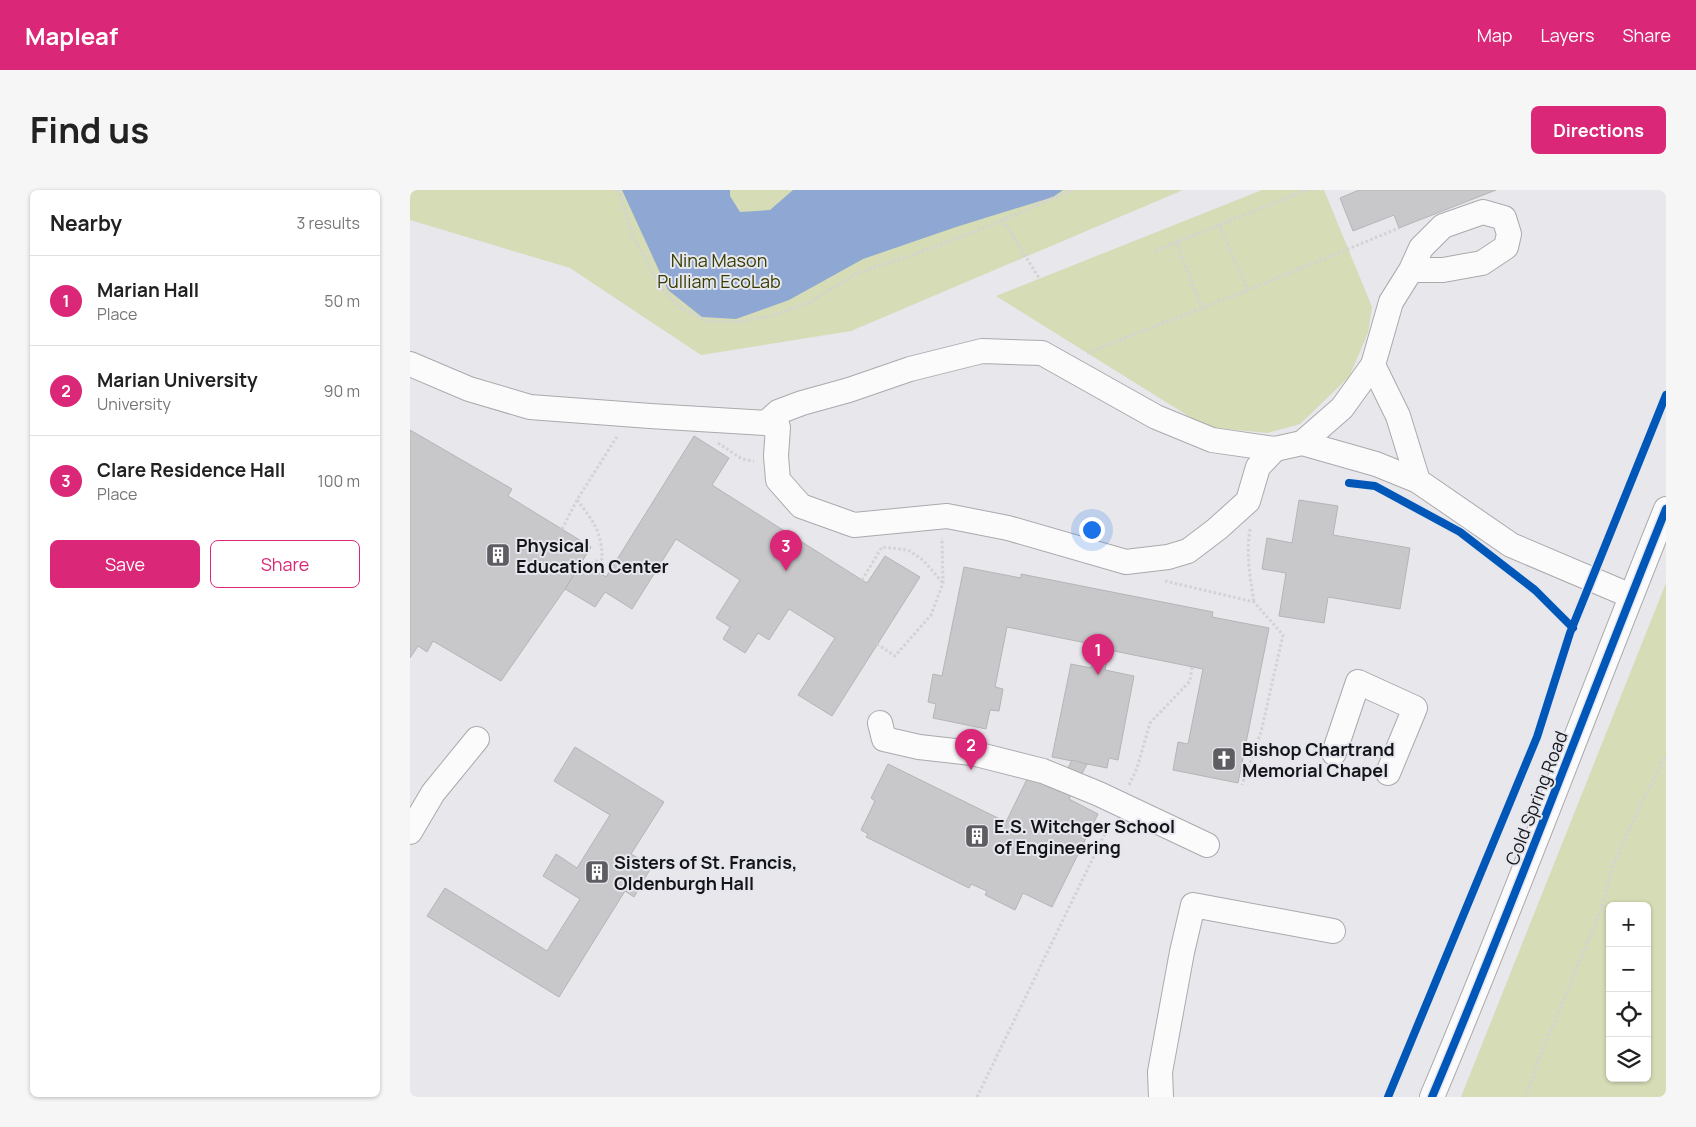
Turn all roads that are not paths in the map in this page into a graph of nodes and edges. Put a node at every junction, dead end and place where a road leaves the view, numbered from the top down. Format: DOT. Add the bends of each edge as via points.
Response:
graph roads {
  1 [pos="1411,270"];
  2 [pos="410,364"];
  3 [pos="1373,365"];
  4 [pos="766,423"];
  5 [pos="1302,443"];
  6 [pos="1275,448"];
  7 [pos="1418,481"];
  8 [pos="1666,509"];
  9 [pos="1631,596"];
  10 [pos="880,723"];
  11 [pos="477,739"];
  12 [pos="1334,753"];
  13 [pos="1388,773"];
  14 [pos="410,832"];
  15 [pos="1207,845"];
  16 [pos="1333,931"];
  17 [pos="1161,1097"];
  18 [pos="1432,1097"];
  1 -- 3 [label="street" via="1391,302"];
  2 -- 4 [label="street" via="469,389 530,407"];
  3 -- 5 [label="street" via="1342,408"];
  3 -- 7 [label="street" via="1398,416"];
  4 -- 6 [label="street" via="778,412 910,369 982,351 1042,353 1156,417 1212,440"];
  4 -- 6 [label="street" via="778,427 778,480 801,506 854,525 947,516 1008,528 1126,562 1188,551 1217,529 1248,500 1258,467"];
  5 -- 6 [label="street"];
  5 -- 7 [label="street" via="1376,464"];
  7 -- 9 [label="street" via="1511,545"];
  8 -- 9 [label="street, Cold Spring Road"];
  9 -- 18 [label="street, Cold Spring Road"];
  10 -- 15 [label="street" via="884,739 972,753 1043,771"];
  11 -- 14 [label="street" via="433,793"];
  12 -- 13 [label="street" via="1358,682 1415,708"];
  16 -- 17 [label="street" via="1193,905 1160,1072"];
}
